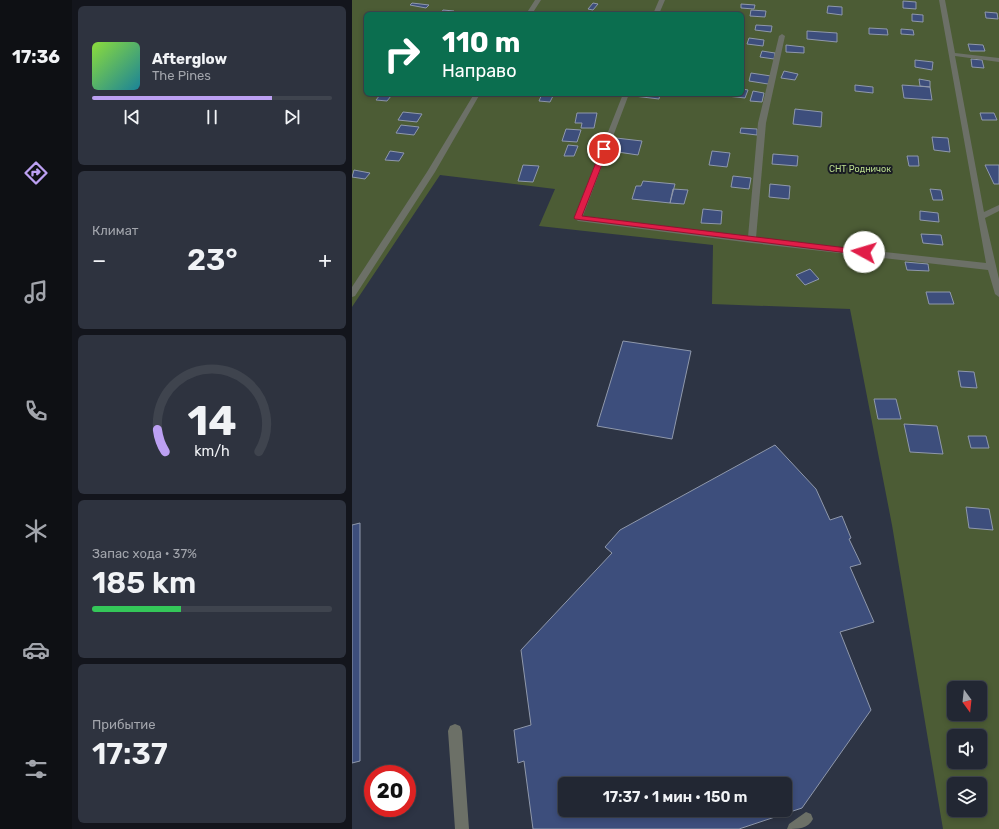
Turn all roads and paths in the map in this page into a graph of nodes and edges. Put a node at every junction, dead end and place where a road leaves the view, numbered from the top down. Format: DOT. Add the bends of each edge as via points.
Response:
graph roads {
  1 [pos="538,0"];
  2 [pos="662,0"];
  3 [pos="942,0"];
  4 [pos="530,12"];
  5 [pos="657,12"];
  6 [pos="782,36"];
  7 [pos="951,54"];
  8 [pos="999,60"];
  9 [pos="476,96"];
  10 [pos="625,96"];
  11 [pos="999,208"];
  12 [pos="980,217"];
  13 [pos="752,240"];
  14 [pos="991,267"];
  15 [pos="352,294"];
  16 [pos="999,294"];
  17 [pos="455,731"];
  18 [pos="806,819"];
  19 [pos="462,829"];
  20 [pos="794,829"];
  1 -- 4 [label="lane"];
  2 -- 5 [label="lane"];
  3 -- 7 [label="lane"];
  6 -- 13 [label="lane" via="762,123"];
  7 -- 8 [label="lane"];
  7 -- 12 [label="lane"];
  9 -- 15 [label="lane" via="431,172"];
  10 -- 13 [label="lane" via="578,218"];
  11 -- 12 [label="lane"];
  12 -- 14 [label="lane"];
  13 -- 14 [label="lane"];
  14 -- 16 [label="lane"];
  17 -- 19 [label="lane"];
  18 -- 20 [label="lane"];
}
